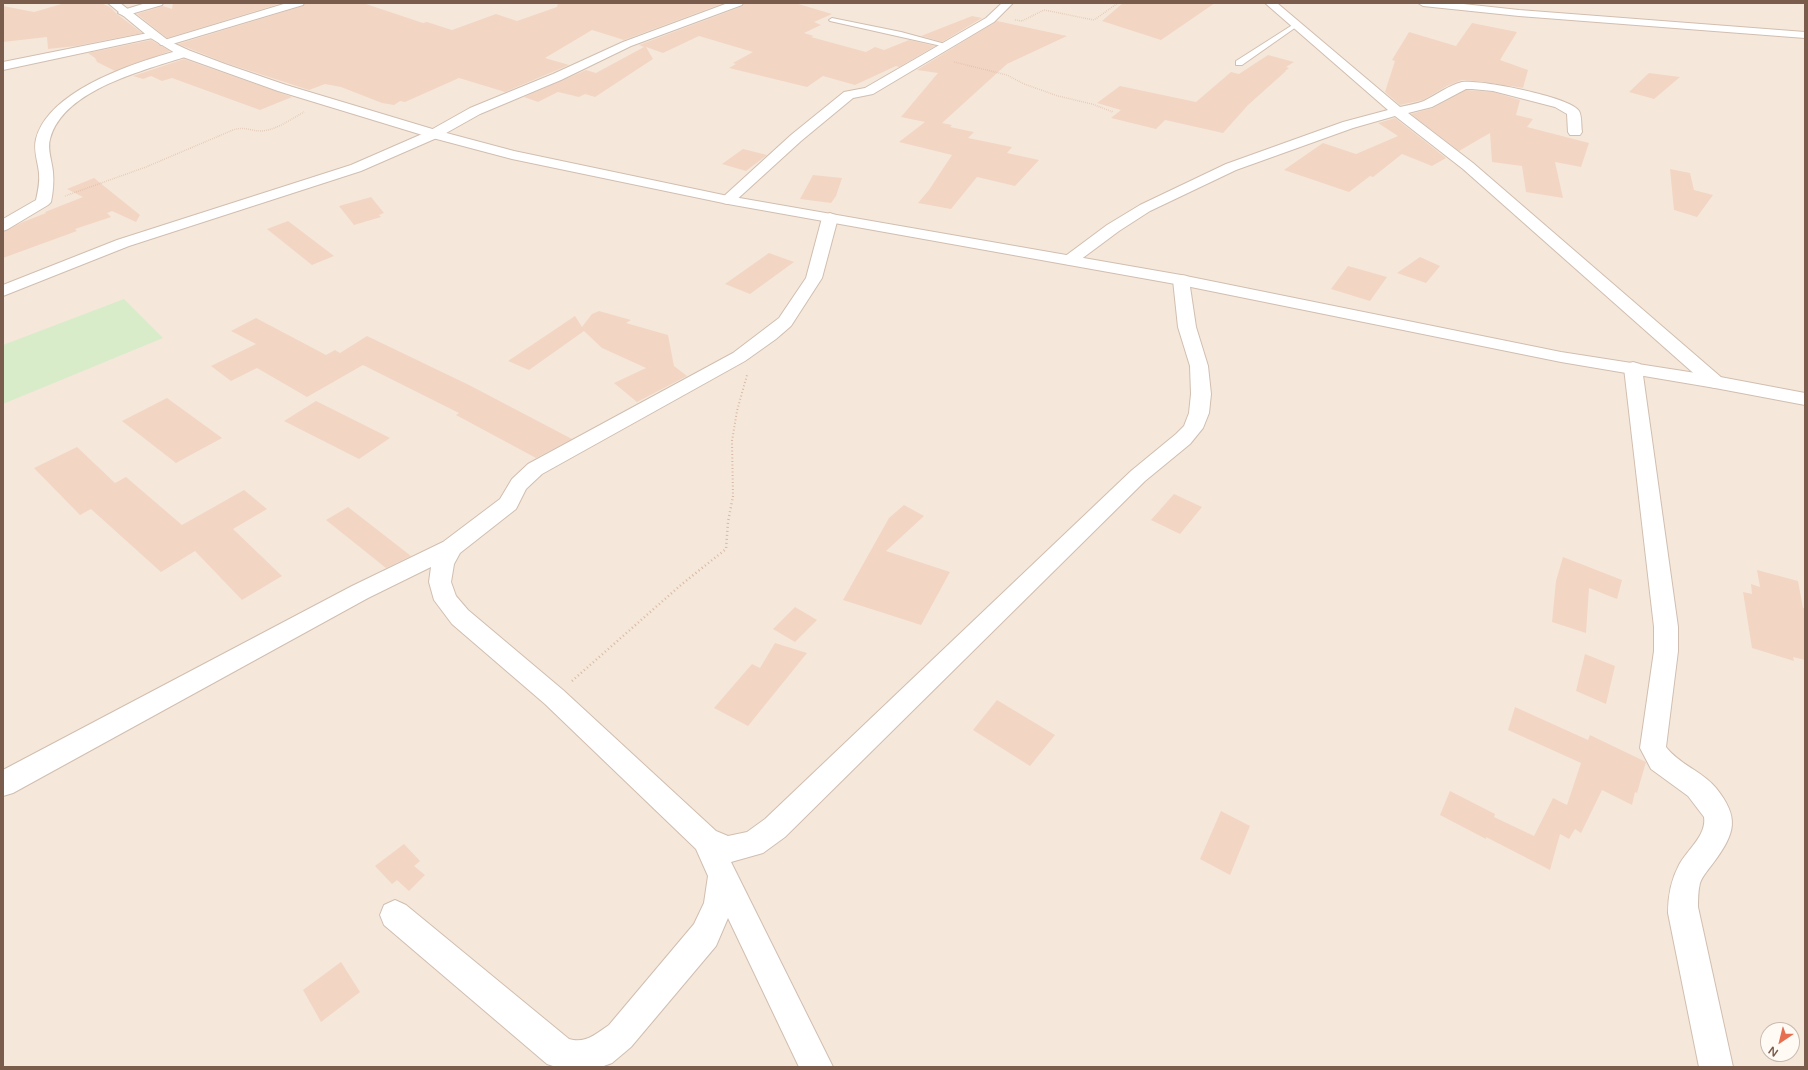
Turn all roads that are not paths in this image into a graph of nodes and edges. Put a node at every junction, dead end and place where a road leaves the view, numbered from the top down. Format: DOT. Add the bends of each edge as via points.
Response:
graph roads {
  1 [pos="158,3"];
  2 [pos="299,3"];
  3 [pos="738,3"];
  4 [pos="1008,3"];
  5 [pos="1270,3"];
  6 [pos="1423,3"];
  7 [pos="119,8"];
  8 [pos="1518,8"];
  9 [pos="832,20"];
  10 [pos="1296,25"];
  11 [pos="1805,35"];
  12 [pos="159,39"];
  13 [pos="946,45"];
  14 [pos="184,53"];
  15 [pos="1239,63"];
  16 [pos="3,66"];
  17 [pos="1399,113"];
  18 [pos="1575,132"];
  19 [pos="434,134"];
  20 [pos="728,200"];
  21 [pos="830,218"];
  22 [pos="3,226"];
  23 [pos="1070,260"];
  24 [pos="1181,280"];
  25 [pos="3,291"];
  26 [pos="1633,368"];
  27 [pos="1715,382"];
  28 [pos="1805,399"];
  29 [pos="451,548"];
  30 [pos="3,784"];
  31 [pos="706,840"];
  32 [pos="723,876"];
  33 [pos="395,915"];
  34 [pos="809,1062"];
  35 [pos="1716,1067"];
  1 -- 7 [label="street"];
  2 -- 12 [label="street"];
  3 -- 19 [label="street" via="627,44 475,111"];
  4 -- 13 [label="street" via="996,15"];
  5 -- 10 [label="street"];
  6 -- 8 [label="street"];
  7 -- 12 [label="street"];
  8 -- 11 [label="street"];
  9 -- 13 [label="lane"];
  10 -- 15 [label="lane"];
  10 -- 17 [label="street"];
  12 -- 14 [label="street"];
  12 -- 16 [label="street"];
  13 -- 20 [label="street" via="869,91 849,95 796,138"];
  14 -- 19 [label="street" via="333,104"];
  14 -- 22 [label="street" via="130,71 74,97 57,114 46,129 42,140 46,174 44,202"];
  17 -- 18 [label="street" via="1427,104 1463,86 1493,87 1560,104 1573,112"];
  17 -- 23 [label="street" via="1348,125 1231,167 1145,208"];
  17 -- 27 [label="street" via="1468,166"];
  19 -- 20 [label="street" via="512,155"];
  19 -- 25 [label="street" via="356,168 122,243"];
  20 -- 21 [label="street"];
  21 -- 23 [label="street"];
  21 -- 29 [label="street" via="814,278 785,322 739,357 536,469 522,480 508,504"];
  23 -- 24 [label="street"];
  24 -- 26 [label="street" via="1554,355"];
  24 -- 31 [label="street" via="1187,327 1198,366 1201,394 1199,413 1193,428 1138,476 775,828 753,844 728,849"];
  26 -- 27 [label="street"];
  26 -- 35 [label="street" via="1666,627 1666,651 1653,748 1663,764 1696,786 1706,796 1716,810 1719,821 1717,832 1690,872 1683,893 1683,913"];
  27 -- 28 [label="street"];
  29 -- 30 [label="street" via="360,592"];
  29 -- 31 [label="street" via="443,564 440,582 446,600 460,617 554,697"];
  31 -- 32 [label="street"];
  32 -- 33 [label="street" via="719,905 705,935 620,1036 600,1051 577,1058 559,1052"];
  32 -- 34 [label="street"];
}
